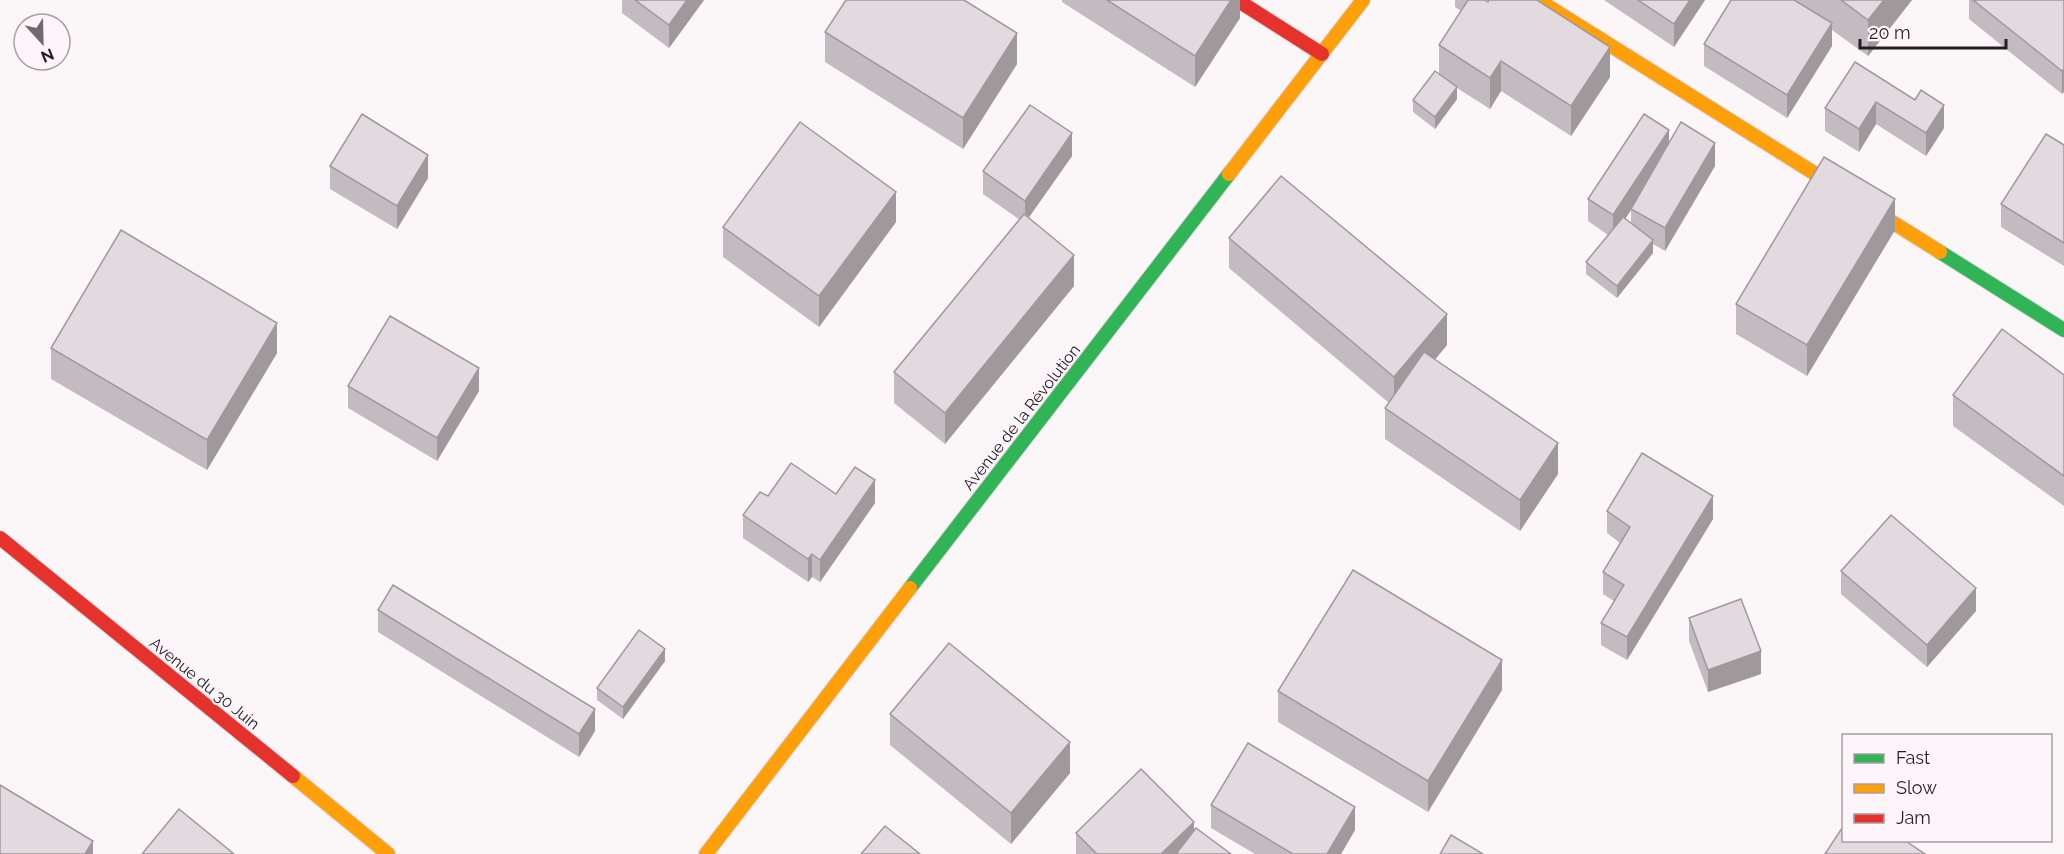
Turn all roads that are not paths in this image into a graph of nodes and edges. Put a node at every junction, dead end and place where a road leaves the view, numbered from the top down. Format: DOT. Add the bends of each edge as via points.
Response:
graph roads {
  1 [pos="1237,0"];
  2 [pos="1363,0"];
  3 [pos="1538,0"];
  4 [pos="1322,54"];
  5 [pos="2064,330"];
  6 [pos="0,538"];
  7 [pos="388,854"];
  8 [pos="706,854"];
  1 -- 4 [label="street"];
  2 -- 4 [label="street, Avenue de la Révolution"];
  3 -- 5 [label="street"];
  4 -- 8 [label="street, Avenue de la Révolution"];
  6 -- 7 [label="street, Avenue du 30 Juin"];
}
